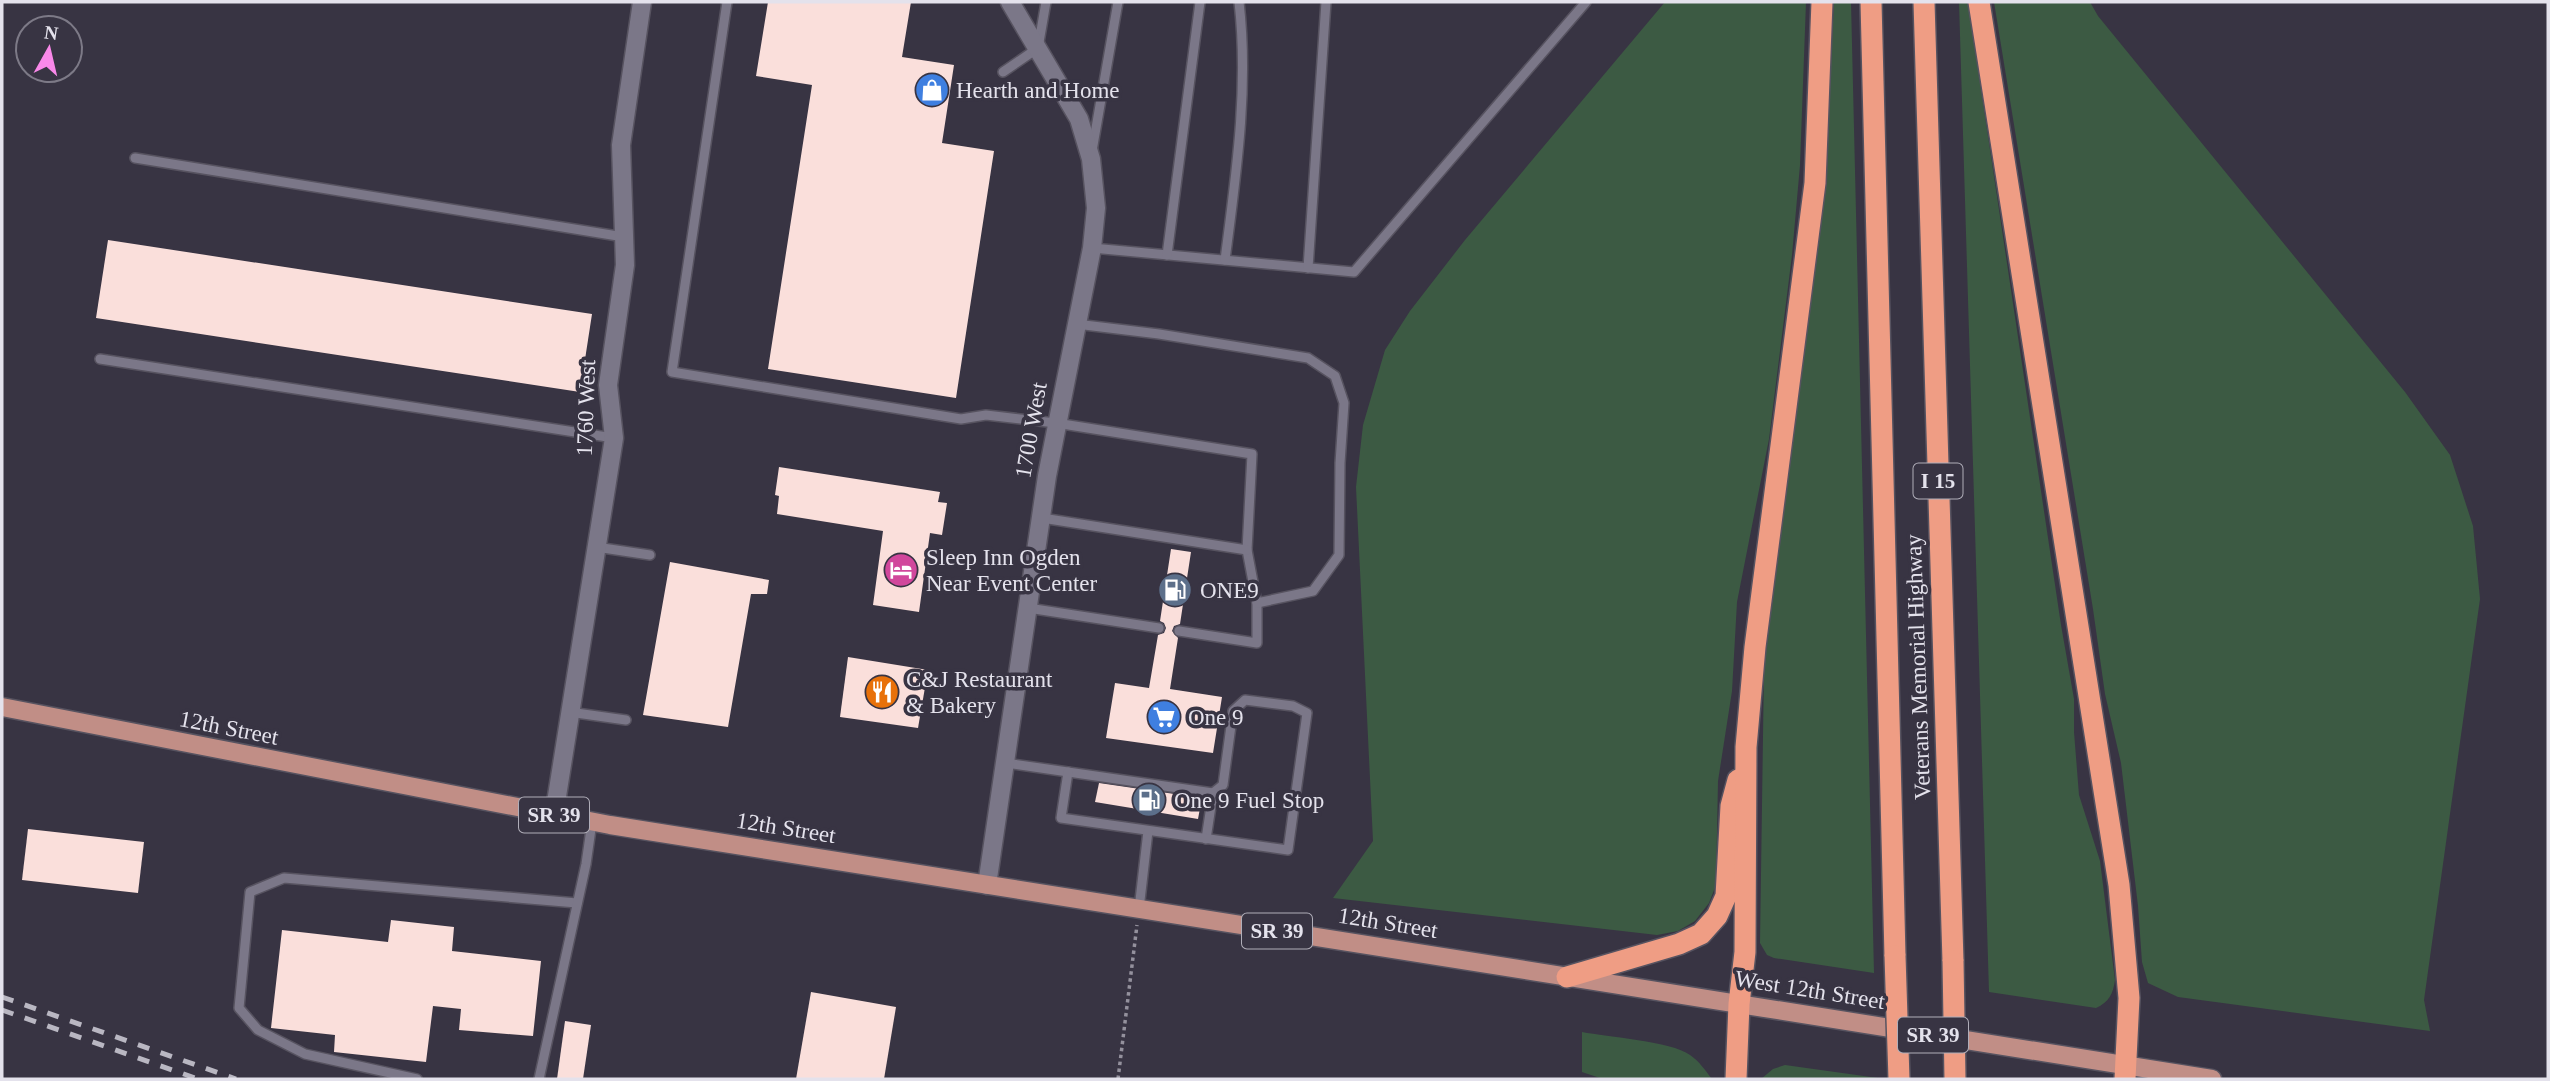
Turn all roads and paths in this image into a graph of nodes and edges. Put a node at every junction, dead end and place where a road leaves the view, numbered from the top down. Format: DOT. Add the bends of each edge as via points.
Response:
graph roads {
  1 [pos="642,2"];
  2 [pos="727,2"];
  3 [pos="1010,2"];
  4 [pos="1046,2"];
  5 [pos="1118,2"];
  6 [pos="1200,2"];
  7 [pos="1239,2"];
  8 [pos="1326,2"];
  9 [pos="1586,2"];
  10 [pos="1822,2"];
  11 [pos="1871,2"];
  12 [pos="1924,2"];
  13 [pos="1979,2"];
  14 [pos="1038,48"];
  15 [pos="1003,72"];
  16 [pos="135,158"];
  17 [pos="1091,159"];
  18 [pos="624,237"];
  19 [pos="1092,248"];
  20 [pos="1167,255"];
  21 [pos="1225,260"];
  22 [pos="1308,268"];
  23 [pos="1076,324"];
  24 [pos="100,359"];
  25 [pos="1056,423"];
  26 [pos="614,438"];
  27 [pos="1042,518"];
  28 [pos="596,547"];
  29 [pos="1247,550"];
  30 [pos="650,555"];
  31 [pos="1257,603"];
  32 [pos="1028,608"];
  33 [pos="1159,628"];
  34 [pos="1179,631"];
  35 [pos="2,707"];
  36 [pos="569,712"];
  37 [pos="626,720"];
  38 [pos="1746,747"];
  39 [pos="1006,763"];
  40 [pos="1068,772"];
  41 [pos="1213,793"];
  42 [pos="554,815"];
  43 [pos="592,822"];
  44 [pos="1148,831"];
  45 [pos="1206,839"];
  46 [pos="987,885"];
  47 [pos="577,904"];
  48 [pos="1139,909"];
  49 [pos="1567,977"];
  50 [pos="1739,1004"];
  51 [pos="2126,1072"];
  52 [pos="417,1079"];
  53 [pos="539,1079"];
  54 [pos="1118,1079"];
  55 [pos="1736,1079"];
  56 [pos="1899,1079"];
  57 [pos="1955,1079"];
  58 [pos="2212,1079"];
  1 -- 18 [label="street, 1760 West" via="621,145"];
  2 -- 25 [label="lane" via="672,372 961,419 986,415"];
  3 -- 14 [label="street, 1700 West"];
  4 -- 14 [label="lane"];
  5 -- 17 [label="lane"];
  6 -- 20 [label="lane"];
  7 -- 21 [label="lane" via="1244,40 1239,151"];
  8 -- 22 [label="lane"];
  9 -- 22 [label="lane" via="1354,272"];
  10 -- 38 [label="highway" via="1815,183"];
  11 -- 56 [label="highway, Veterans Memorial Highway / I 15, bridge"];
  12 -- 57 [label="highway, Veterans Memorial Highway / I 15, bridge"];
  13 -- 51 [label="highway" via="2119,885 2129,998"];
  14 -- 15 [label="lane"];
  14 -- 17 [label="street, 1700 West" via="1079,119"];
  16 -- 18 [label="lane"];
  17 -- 19 [label="street, 1700 West" via="1096,208"];
  18 -- 26 [label="street, 1760 West" via="625,265 608,385"];
  19 -- 20 [label="lane"];
  19 -- 23 [label="street, 1700 West"];
  20 -- 21 [label="lane"];
  21 -- 22 [label="lane"];
  23 -- 25 [label="street, 1700 West"];
  23 -- 31 [label="lane" via="1308,358 1335,376 1344,403 1339,555 1313,591"];
  24 -- 26 [label="lane"];
  25 -- 27 [label="street, 1700 West"];
  25 -- 29 [label="lane" via="1252,454"];
  26 -- 28 [label="street, 1760 West"];
  27 -- 29 [label="lane"];
  27 -- 32 [label="street, 1700 West"];
  28 -- 30 [label="lane"];
  28 -- 36 [label="street, 1760 West"];
  29 -- 31 [label="lane"];
  31 -- 34 [label="lane" via="1257,643"];
  32 -- 33 [label="lane"];
  32 -- 39 [label="street, 1700 West"];
  35 -- 42 [label="main road, 12th Street / SR 39"];
  36 -- 37 [label="lane"];
  36 -- 42 [label="street, 1760 West"];
  38 -- 49 [label="highway" via="1731,806 1726,896 1717,916 1701,934 1679,944"];
  38 -- 50 [label="highway" via="1745,952"];
  39 -- 40 [label="lane"];
  39 -- 46 [label="street, 1700 West"];
  40 -- 41 [label="lane"];
  40 -- 44 [label="lane" via="1061,818"];
  41 -- 45 [label="lane"];
  41 -- 45 [label="lane" via="1223,785 1233,711 1245,700 1293,706 1307,713 1288,850"];
  42 -- 43 [label="main road, 12th Street / SR 39"];
  43 -- 46 [label="main road, 12th Street / SR 39"];
  43 -- 47 [label="lane"];
  44 -- 45 [label="lane"];
  44 -- 48 [label="lane"];
  46 -- 48 [label="main road, 12th Street / SR 39"];
  47 -- 52 [label="lane" via="284,878 250,892 239,1008 258,1030 305,1054"];
  47 -- 53 [label="lane"];
  48 -- 49 [label="main road, 12th Street / SR 39"];
  48 -- 54 [label="path"];
  49 -- 50 [label="main road, West 12th Street / SR 39"];
  50 -- 51 [label="main road, West 12th Street / SR 39"];
  50 -- 55 [label="highway"];
  51 -- 58 [label="main road, West 12th Street / SR 39"];
}
